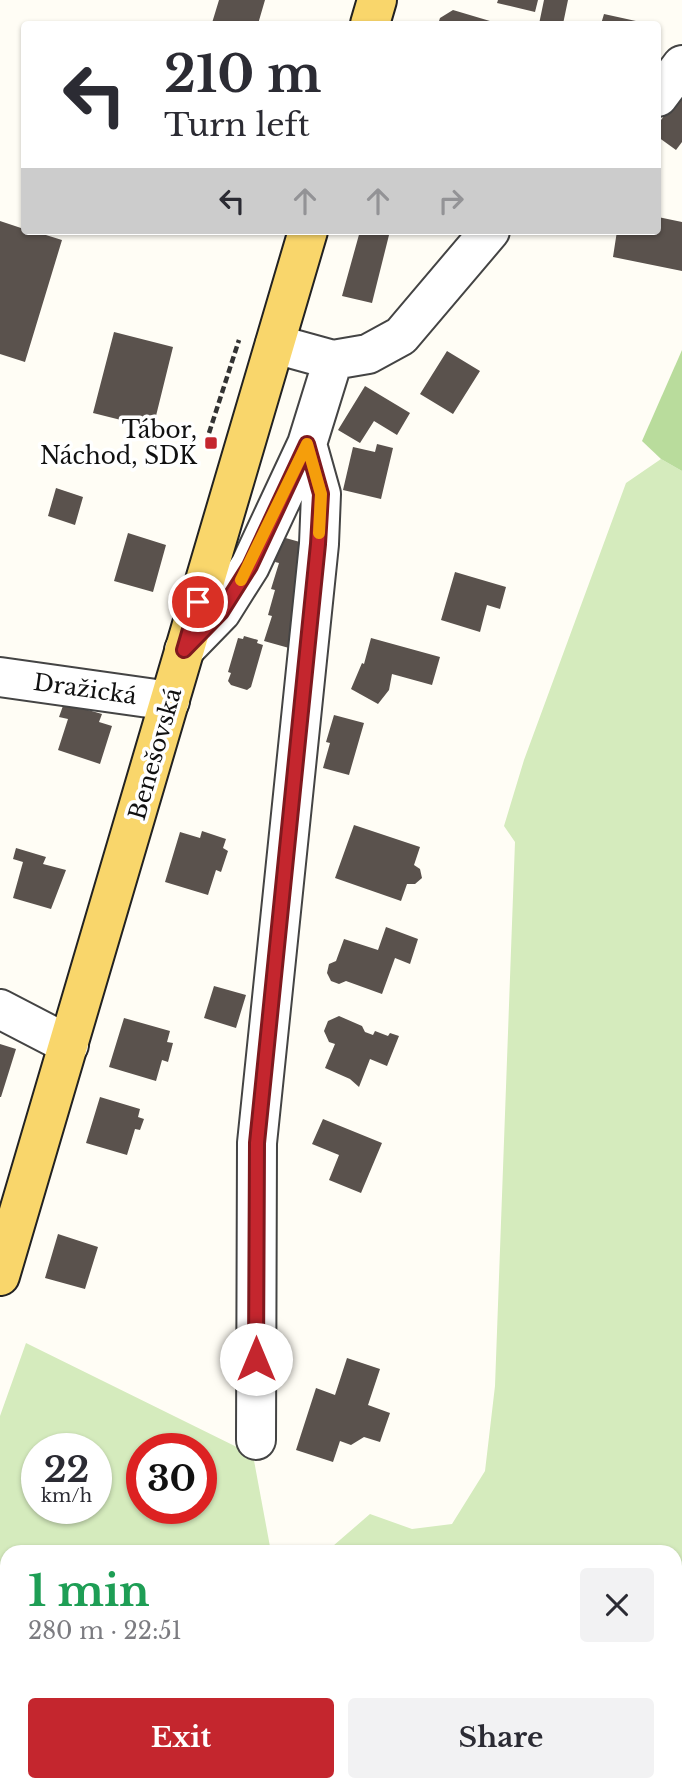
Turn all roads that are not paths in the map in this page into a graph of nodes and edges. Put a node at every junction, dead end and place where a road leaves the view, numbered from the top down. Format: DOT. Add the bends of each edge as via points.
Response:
graph roads {
  1 [pos="377,0"];
  2 [pos="371,21"];
  3 [pos="682,65"];
  4 [pos="661,93"];
  5 [pos="307,235"];
  6 [pos="487,235"];
  7 [pos="275,344"];
  8 [pos="333,360"];
  9 [pos="307,444"];
  10 [pos="184,650"];
  11 [pos="0,677"];
  12 [pos="170,701"];
  13 [pos="0,1009"];
  14 [pos="69,1045"];
  15 [pos="0,1276"];
  16 [pos="256,1440"];
  1 -- 2 [label="main road"];
  3 -- 4 [label="street"];
  5 -- 7 [label="main road, Benešovská"];
  6 -- 8 [label="street" via="401,336 368,355"];
  7 -- 8 [label="street"];
  7 -- 10 [label="main road, Benešovská"];
  8 -- 9 [label="street"];
  9 -- 10 [label="street" via="250,566 221,612"];
  9 -- 16 [label="street" via="321,494 257,1143"];
  10 -- 12 [label="main road, Benešovská"];
  11 -- 12 [label="street, Dražická"];
  12 -- 14 [label="main road, Benešovská"];
  13 -- 14 [label="street"];
  14 -- 15 [label="main road, Benešovská"];
}
